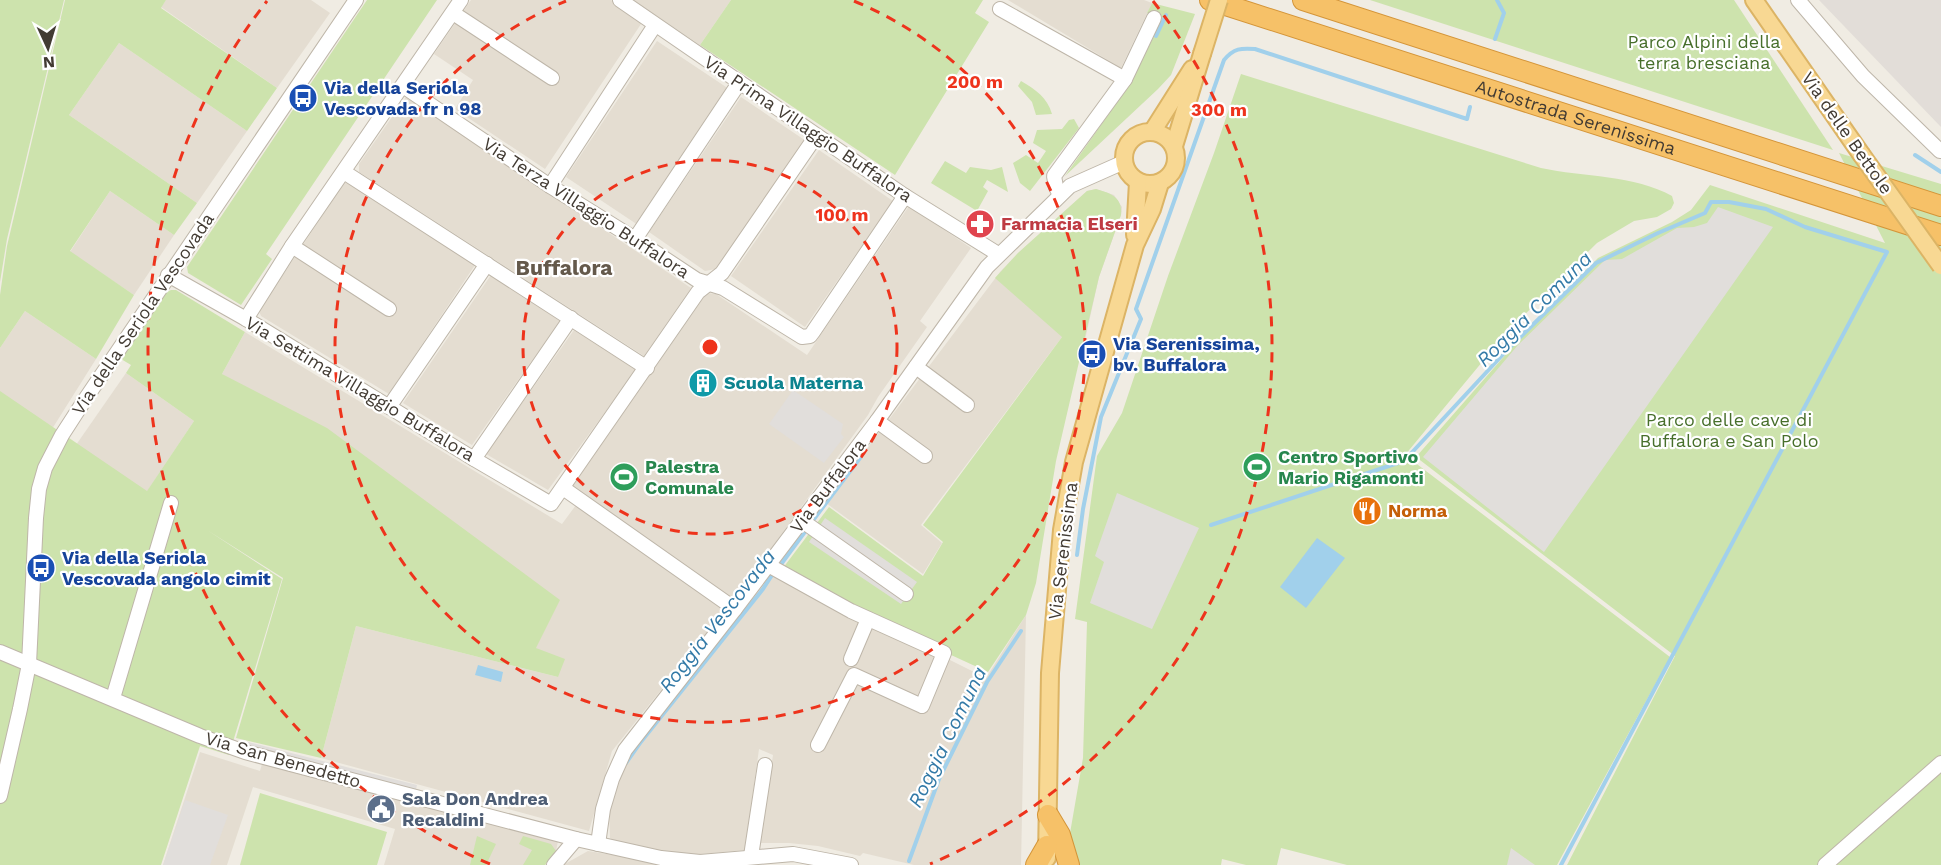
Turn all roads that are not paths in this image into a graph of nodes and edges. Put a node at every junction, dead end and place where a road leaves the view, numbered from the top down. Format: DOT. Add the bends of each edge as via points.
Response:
graph roads {
  1 [pos="357,0"];
  2 [pos="461,0"];
  3 [pos="620,0"];
  4 [pos="1210,0"];
  5 [pos="1219,0"];
  6 [pos="1303,0"];
  7 [pos="1754,0"];
  8 [pos="1798,0"];
  9 [pos="1000,9"];
  10 [pos="453,13"];
  11 [pos="1154,18"];
  12 [pos="655,25"];
  13 [pos="1202,54"];
  14 [pos="552,78"];
  15 [pos="1125,79"];
  16 [pos="739,83"];
  17 [pos="403,86"];
  18 [pos="1152,132"];
  19 [pos="816,136"];
  20 [pos="1174,146"];
  21 [pos="1940,151"];
  22 [pos="1124,162"];
  23 [pos="344,172"];
  24 [pos="1138,182"];
  25 [pos="1160,183"];
  26 [pos="550,186"];
  27 [pos="1060,195"];
  28 [pos="905,196"];
  29 [pos="1941,206"];
  30 [pos="1941,235"];
  31 [pos="635,238"];
  32 [pos="1135,245"];
  33 [pos="292,246"];
  34 [pos="998,254"];
  35 [pos="487,264"];
  36 [pos="1941,266"];
  37 [pos="168,275"];
  38 [pos="710,284"];
  39 [pos="389,309"];
  40 [pos="571,318"];
  41 [pos="246,319"];
  42 [pos="916,367"];
  43 [pos="647,368"];
  44 [pos="967,405"];
  45 [pos="389,406"];
  46 [pos="877,421"];
  47 [pos="926,456"];
  48 [pos="474,459"];
  49 [pos="563,488"];
  50 [pos="171,503"];
  51 [pos="801,520"];
  52 [pos="768,565"];
  53 [pos="906,594"];
  54 [pos="735,609"];
  55 [pos="868,619"];
  56 [pos="0,652"];
  57 [pos="851,659"];
  58 [pos="29,664"];
  59 [pos="112,698"];
  60 [pos="818,745"];
  61 [pos="1941,763"];
  62 [pos="765,765"];
  63 [pos="0,796"];
  64 [pos="1048,815"];
  65 [pos="576,838"];
  66 [pos="598,844"];
  67 [pos="1047,855"];
  68 [pos="751,856"];
  69 [pos="554,865"];
  70 [pos="851,865"];
  71 [pos="1036,865"];
  72 [pos="1069,865"];
  73 [pos="1826,865"];
  1 -- 37 [label="street, Via della Seriola Vescovada"];
  2 -- 10 [label="street"];
  3 -- 12 [label="street, Via Prima Villaggio Buffalora"];
  4 -- 30 [label="highway, Autostrada Serenissima"];
  5 -- 13 [label="main road, Via Serenissima, bridge"];
  6 -- 29 [label="highway, Autostrada Serenissima"];
  7 -- 36 [label="main road, Via delle Bettole, bridge"];
  8 -- 21 [label="street" via="1863,76"];
  9 -- 15 [label="street"];
  10 -- 14 [label="street"];
  10 -- 17 [label="street"];
  11 -- 15 [label="street"];
  12 -- 16 [label="street, Via Prima Villaggio Buffalora"];
  12 -- 26 [label="street"];
  13 -- 18 [label="main road, Via Serenissima"];
  13 -- 20 [label="main road, Via Serenissima"];
  15 -- 27 [label="street" via="1054,176"];
  16 -- 19 [label="street, Via Prima Villaggio Buffalora"];
  16 -- 31 [label="street"];
  17 -- 23 [label="street"];
  17 -- 26 [label="street, Via Terza Villaggio Buffalora"];
  18 -- 20 [label="main road" via="1161,134"];
  18 -- 22 [label="main road, Via Serenissima" via="1134,137"];
  19 -- 28 [label="street, Via Prima Villaggio Buffalora"];
  19 -- 38 [label="street" via="723,273"];
  20 -- 25 [label="main road, Via Serenissima" via="1175,168"];
  22 -- 24 [label="main road"];
  22 -- 27 [label="street, Via Buffalora" via="1070,186"];
  23 -- 33 [label="street"];
  23 -- 35 [label="street"];
  24 -- 25 [label="main road"];
  24 -- 32 [label="main road, Via Serenissima"];
  25 -- 32 [label="main road, Via Serenissima"];
  26 -- 31 [label="street, Via Terza Villaggio Buffalora"];
  27 -- 34 [label="street, Via Buffalora"];
  28 -- 34 [label="street, Via Prima Villaggio Buffalora"];
  28 -- 38 [label="street, Via Terza Villaggio Buffalora" via="806,337"];
  31 -- 38 [label="street, Via Terza Villaggio Buffalora" via="697,280"];
  32 -- 64 [label="main road, Via Serenissima" via="1074,462 1062,530 1050,673"];
  33 -- 39 [label="street"];
  33 -- 41 [label="street"];
  34 -- 42 [label="street, Via Buffalora"];
  35 -- 40 [label="street"];
  35 -- 45 [label="street"];
  37 -- 41 [label="street, Via Settima Villaggio Buffalora"];
  37 -- 58 [label="street, Via della Seriola Vescovada" via="62,435 45,468 36,518"];
  38 -- 43 [label="street" via="698,292"];
  40 -- 43 [label="street"];
  40 -- 48 [label="street"];
  41 -- 45 [label="street, Via Settima Villaggio Buffalora"];
  42 -- 44 [label="street"];
  42 -- 46 [label="street, Via Buffalora"];
  43 -- 49 [label="street"];
  45 -- 48 [label="street, Via Settima Villaggio Buffalora"];
  46 -- 47 [label="street, Via Buffalora"];
  46 -- 51 [label="street, Via Buffalora"];
  48 -- 49 [label="street, Via Settima Villaggio Buffalora" via="552,504"];
  49 -- 54 [label="street"];
  50 -- 59 [label="street"];
  51 -- 52 [label="street, Via Buffalora"];
  51 -- 53 [label="street"];
  52 -- 54 [label="street, Via Buffalora"];
  52 -- 55 [label="street"];
  54 -- 66 [label="street, Via Buffalora" via="625,750 603,809"];
  55 -- 57 [label="street"];
  55 -- 60 [label="street" via="944,653 922,706 854,675"];
  56 -- 58 [label="street, Via San Benedetto"];
  58 -- 59 [label="street, Via San Benedetto"];
  58 -- 63 [label="street, Via della Seriola Vescovada"];
  59 -- 65 [label="street, Via San Benedetto" via="245,752"];
  61 -- 73 [label="street"];
  62 -- 68 [label="street"];
  64 -- 67 [label="main road, Via Serenissima"];
  64 -- 72 [label="highway" via="1060,835"];
  65 -- 66 [label="street, Via San Benedetto"];
  65 -- 69 [label="street"];
  66 -- 68 [label="street, Via San Benedetto" via="700,862"];
  67 -- 71 [label="highway"];
  68 -- 70 [label="street, Via San Benedetto" via="793,854"];
}
